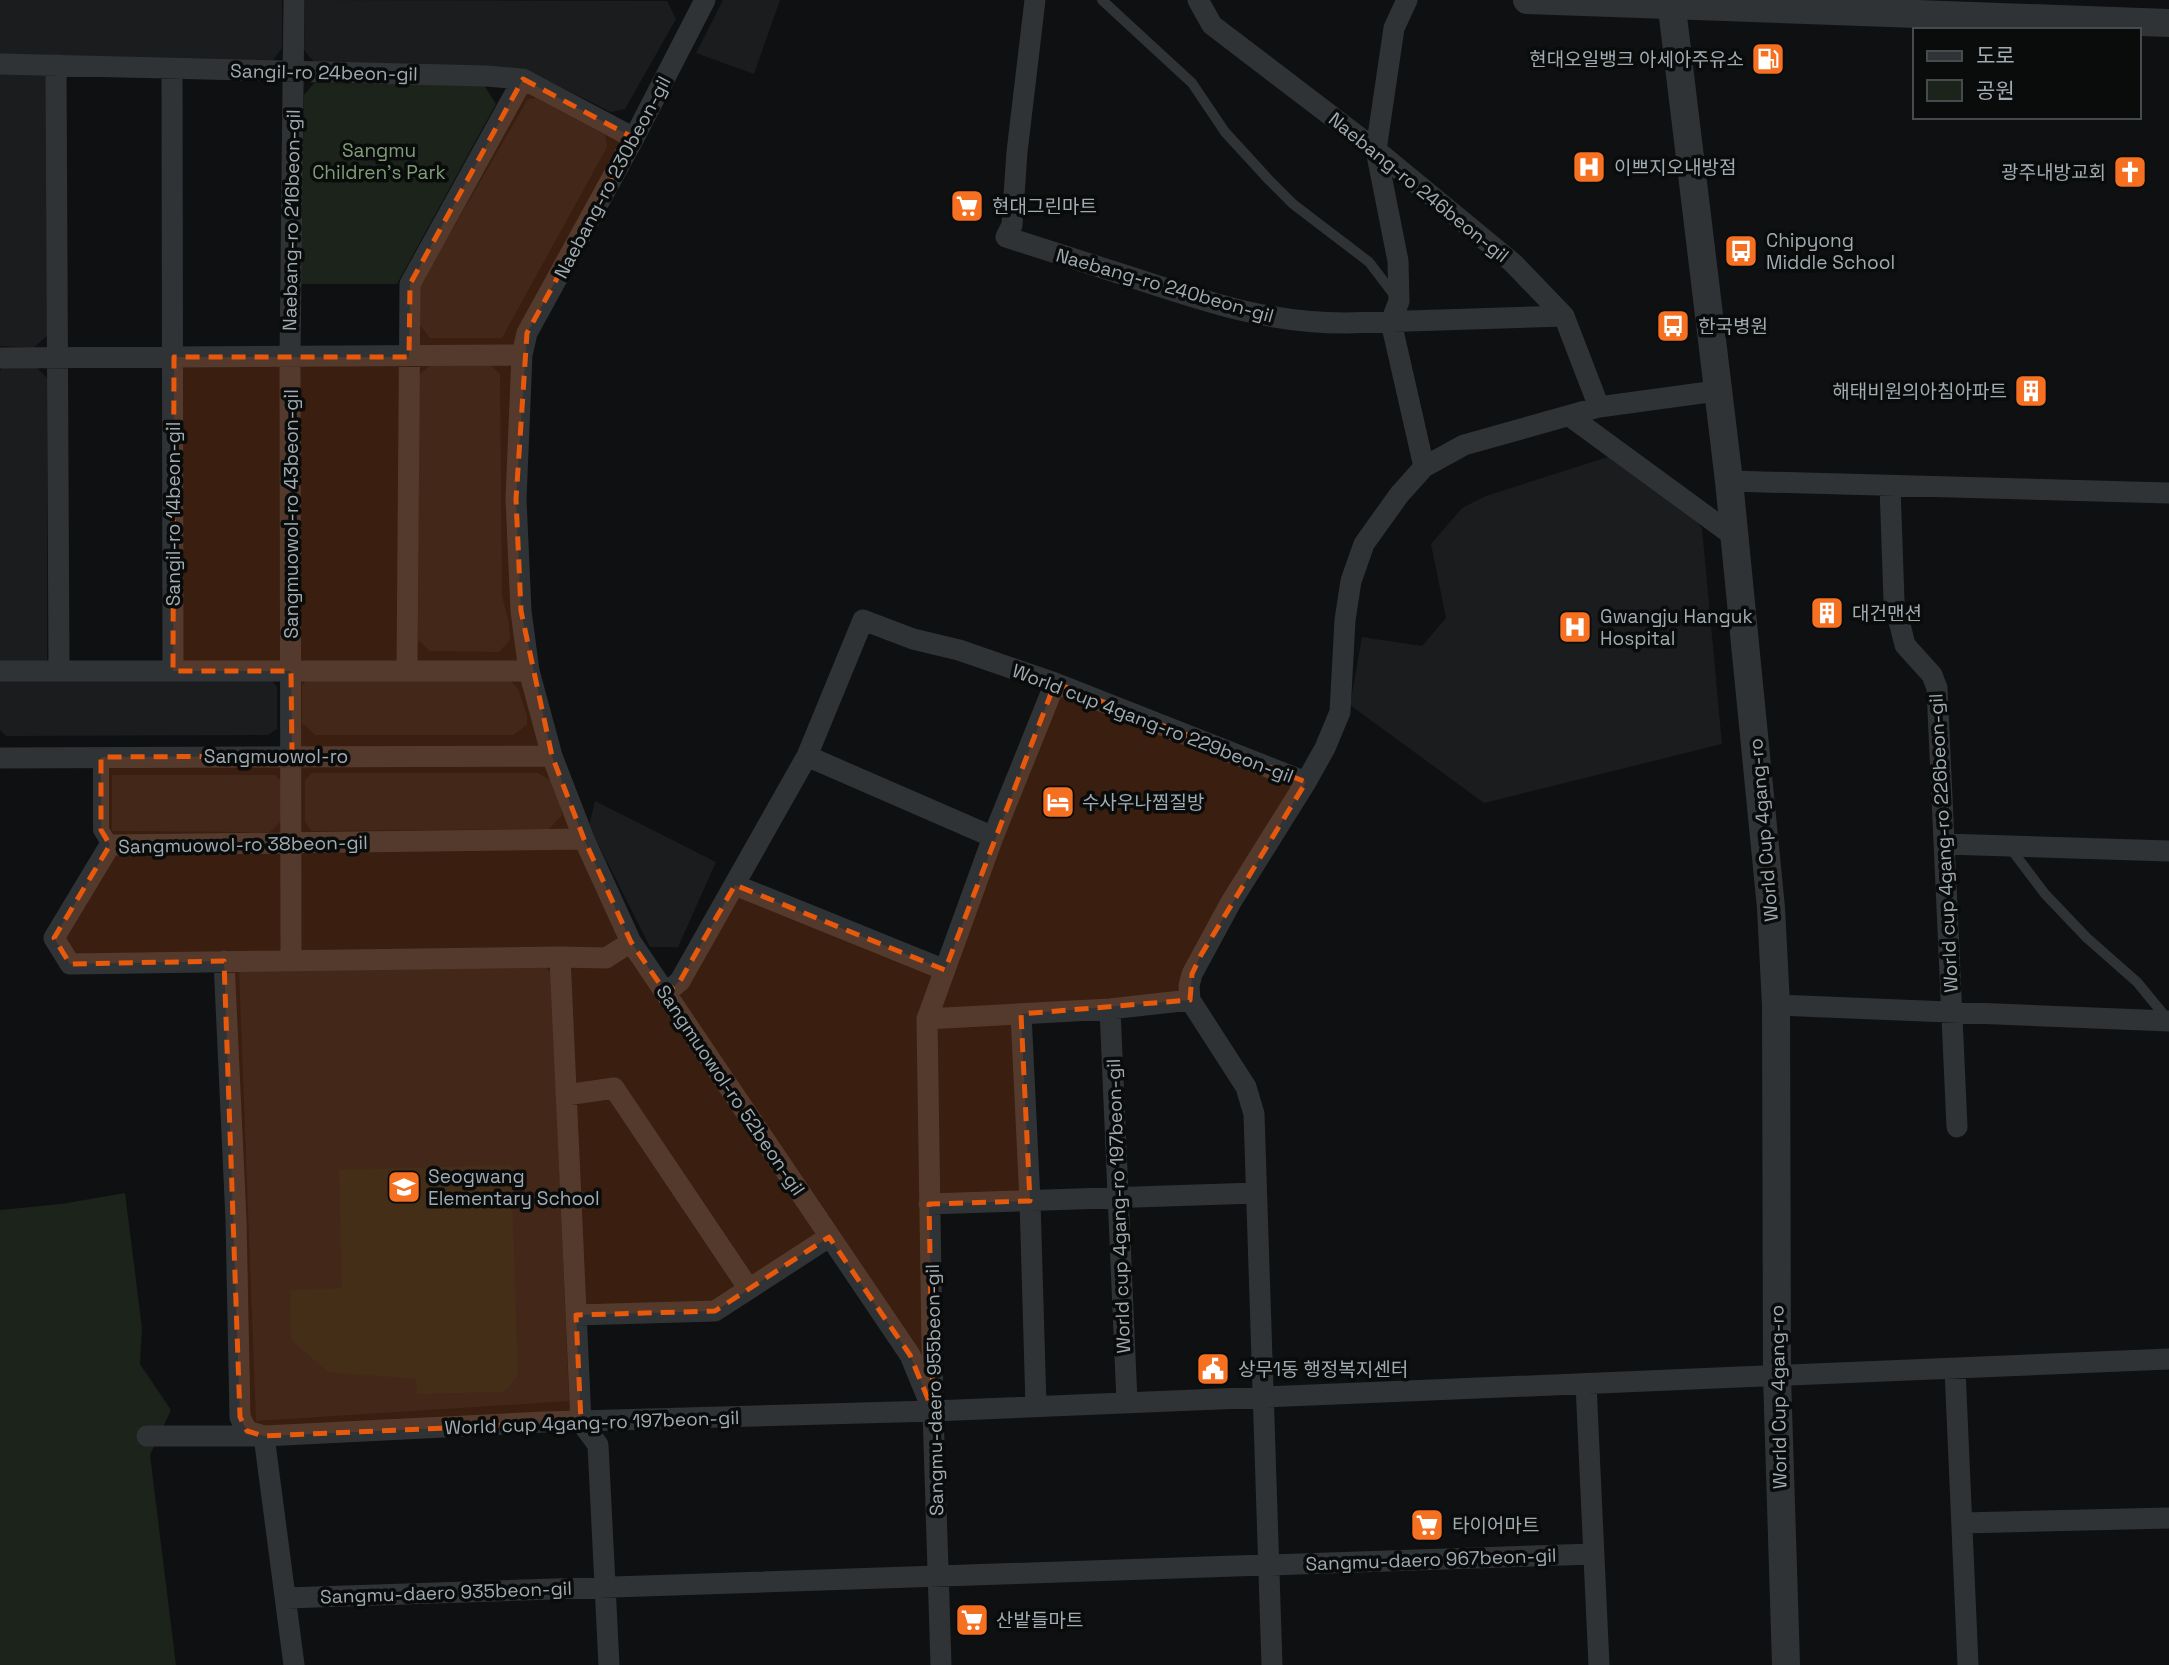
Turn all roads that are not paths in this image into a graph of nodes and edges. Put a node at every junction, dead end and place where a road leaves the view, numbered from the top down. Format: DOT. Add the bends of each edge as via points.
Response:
graph roads {
  1 [pos="294,0"];
  2 [pos="705,0"];
  3 [pos="1035,0"];
  4 [pos="1102,0"];
  5 [pos="1198,0"];
  6 [pos="1406,0"];
  7 [pos="1527,0"];
  8 [pos="1672,2"];
  9 [pos="2169,23"];
  10 [pos="0,64"];
  11 [pos="56,65"];
  12 [pos="172,69"];
  13 [pos="293,72"];
  14 [pos="523,79"];
  15 [pos="634,138"];
  16 [pos="1376,150"];
  17 [pos="1399,301"];
  18 [pos="1564,316"];
  19 [pos="1391,322"];
  20 [pos="522,355"];
  21 [pos="58,357"];
  22 [pos="174,357"];
  23 [pos="290,357"];
  24 [pos="409,357"];
  25 [pos="0,358"];
  26 [pos="1716,391"];
  27 [pos="1599,407"];
  28 [pos="1571,417"];
  29 [pos="1424,467"];
  30 [pos="1729,481"];
  31 [pos="1890,486"];
  32 [pos="2169,493"];
  33 [pos="1735,537"];
  34 [pos="407,670"];
  35 [pos="0,671"];
  36 [pos="60,671"];
  37 [pos="173,671"];
  38 [pos="291,671"];
  39 [pos="529,671"];
  40 [pos="1055,683"];
  41 [pos="552,755"];
  42 [pos="292,756"];
  43 [pos="807,756"];
  44 [pos="101,757"];
  45 [pos="0,758"];
  46 [pos="1306,782"];
  47 [pos="993,837"];
  48 [pos="584,839"];
  49 [pos="291,843"];
  50 [pos="1945,844"];
  51 [pos="110,845"];
  52 [pos="2008,845"];
  53 [pos="2169,851"];
  54 [pos="735,885"];
  55 [pos="631,942"];
  56 [pos="560,957"];
  57 [pos="224,961"];
  58 [pos="291,961"];
  59 [pos="945,970"];
  60 [pos="666,993"];
  61 [pos="1189,1000"];
  62 [pos="1776,1005"];
  63 [pos="1110,1009"];
  64 [pos="1952,1012"];
  65 [pos="1021,1014"];
  66 [pos="927,1019"];
  67 [pos="2169,1021"];
  68 [pos="566,1095"];
  69 [pos="1957,1128"];
  70 [pos="1256,1193"];
  71 [pos="1117,1198"];
  72 [pos="1030,1201"];
  73 [pos="929,1204"];
  74 [pos="829,1237"];
  75 [pos="749,1289"];
  76 [pos="576,1315"];
  77 [pos="2169,1359"];
  78 [pos="1955,1369"];
  79 [pos="1777,1376"];
  80 [pos="1586,1384"];
  81 [pos="1264,1397"];
  82 [pos="1126,1402"];
  83 [pos="1036,1406"];
  84 [pos="933,1411"];
  85 [pos="581,1422"];
  86 [pos="147,1436"];
  87 [pos="264,1436"];
  88 [pos="2169,1518"];
  89 [pos="1962,1523"];
  90 [pos="1594,1554"];
  91 [pos="1269,1564"];
  92 [pos="939,1575"];
  93 [pos="606,1586"];
  94 [pos="286,1598"];
  95 [pos="294,1665"];
  96 [pos="609,1665"];
  97 [pos="942,1665"];
  98 [pos="1272,1665"];
  99 [pos="1599,1665"];
  100 [pos="1786,1665"];
  101 [pos="1968,1665"];
  1 -- 13 [label="street, Naebang-ro 216beon-gil"];
  2 -- 15 [label="street, Naebang-ro 230beon-gil"];
  3 -- 19 [label="street, Naebang-ro 240beon-gil" via="1012,225 1006,237 1259,316 1314,323"];
  4 -- 17 [label="lane" via="1192,83 1225,132 1269,180 1369,262"];
  5 -- 16 [label="street, Naebang-ro 246beon-gil" via="1212,25"];
  6 -- 16 [label="street" via="1394,28"];
  7 -- 8 [label="street"];
  8 -- 9 [label="street"];
  8 -- 26 [label="street, World Cup 4gang-ro"];
  10 -- 11 [label="street, Sangil-ro 24beon-gil"];
  11 -- 12 [label="street, Sangil-ro 24beon-gil"];
  11 -- 21 [label="street"];
  12 -- 13 [label="street, Sangil-ro 24beon-gil"];
  12 -- 22 [label="street, Sangil-ro 14beon-gil"];
  13 -- 14 [label="street, Sangil-ro 24beon-gil"];
  13 -- 23 [label="street, Naebang-ro 216beon-gil"];
  14 -- 15 [label="street, Sangil-ro 24beon-gil"];
  14 -- 24 [label="street" via="410,284"];
  15 -- 20 [label="street, Naebang-ro 230beon-gil" via="527,333"];
  16 -- 17 [label="street" via="1398,261"];
  16 -- 18 [label="street, Naebang-ro 246beon-gil" via="1513,263"];
  17 -- 19 [label="street"];
  18 -- 19 [label="street, Naebang-ro 240beon-gil"];
  18 -- 27 [label="street, Naebang-ro 246beon-gil"];
  19 -- 29 [label="street"];
  20 -- 24 [label="street"];
  20 -- 39 [label="street, Naebang-ro 230beon-gil" via="516,499"];
  21 -- 22 [label="street"];
  21 -- 25 [label="street"];
  21 -- 36 [label="street"];
  22 -- 23 [label="street"];
  22 -- 37 [label="street, Sangil-ro 14beon-gil"];
  23 -- 24 [label="street"];
  23 -- 38 [label="street, Sangmuowol-ro 43beon-gil"];
  24 -- 34 [label="street"];
  26 -- 27 [label="street, World cup 4gang-ro 229beon-gil"];
  26 -- 30 [label="street, World Cup 4gang-ro"];
  27 -- 28 [label="street, World cup 4gang-ro 229beon-gil"];
  28 -- 29 [label="street, World cup 4gang-ro 229beon-gil" via="1464,445"];
  28 -- 33 [label="street"];
  29 -- 46 [label="street, World cup 4gang-ro 229beon-gil" via="1364,544 1351,580 1345,620 1340,712"];
  30 -- 31 [label="street"];
  30 -- 33 [label="street, World Cup 4gang-ro"];
  31 -- 32 [label="street"];
  31 -- 50 [label="street, World cup 4gang-ro 226beon-gil" via="1894,601 1905,645 1932,675 1937,688"];
  33 -- 62 [label="street, World Cup 4gang-ro"];
  34 -- 38 [label="street"];
  34 -- 39 [label="street"];
  35 -- 36 [label="street"];
  36 -- 37 [label="street"];
  37 -- 38 [label="street"];
  38 -- 42 [label="street, Sangmuowol-ro 43beon-gil"];
  39 -- 41 [label="street, Sangmuowol-ro 52beon-gil"];
  40 -- 43 [label="street, World cup 4gang-ro 229beon-gil" via="863,620"];
  40 -- 46 [label="street, World cup 4gang-ro 229beon-gil"];
  40 -- 47 [label="street, Sangmu-daero 955beon-gil"];
  41 -- 42 [label="street, Sangmuowol-ro"];
  41 -- 48 [label="street, Sangmuowol-ro 52beon-gil"];
  42 -- 44 [label="street, Sangmuowol-ro"];
  42 -- 49 [label="street, Sangmuowol-ro 43beon-gil"];
  43 -- 47 [label="street"];
  43 -- 54 [label="street, World cup 4gang-ro 229beon-gil"];
  44 -- 45 [label="street, Sangmuowol-ro"];
  44 -- 51 [label="street" via="101,830"];
  46 -- 61 [label="street" via="1201,955 1192,974"];
  47 -- 59 [label="street, Sangmu-daero 955beon-gil"];
  48 -- 49 [label="street, Sangmuowol-ro 38beon-gil"];
  48 -- 55 [label="street, Sangmuowol-ro 52beon-gil"];
  49 -- 51 [label="street, Sangmuowol-ro 38beon-gil"];
  49 -- 58 [label="street, Sangmuowol-ro 43beon-gil"];
  50 -- 52 [label="street"];
  50 -- 64 [label="street, World cup 4gang-ro 226beon-gil"];
  51 -- 57 [label="street, Sangmuowol-ro 38beon-gil" via="54,938 70,964"];
  52 -- 53 [label="street"];
  52 -- 67 [label="lane" via="2045,894 2137,982"];
  54 -- 59 [label="street"];
  54 -- 60 [label="street, World cup 4gang-ro 229beon-gil" via="680,981"];
  55 -- 56 [label="street, Sangmuowol-ro 38beon-gil" via="606,958"];
  55 -- 60 [label="street, Sangmuowol-ro 52beon-gil"];
  56 -- 58 [label="street, Sangmuowol-ro 38beon-gil"];
  56 -- 68 [label="street"];
  57 -- 58 [label="street, Sangmuowol-ro 38beon-gil"];
  57 -- 87 [label="street" via="240,1416 247,1431"];
  59 -- 66 [label="street, Sangmu-daero 955beon-gil"];
  60 -- 74 [label="street, Sangmuowol-ro 52beon-gil"];
  61 -- 63 [label="street"];
  61 -- 70 [label="street" via="1246,1087 1254,1114"];
  62 -- 64 [label="street"];
  62 -- 79 [label="street, World Cup 4gang-ro"];
  63 -- 65 [label="street"];
  63 -- 71 [label="street, World cup 4gang-ro 197beon-gil"];
  64 -- 67 [label="street"];
  64 -- 69 [label="street, World cup 4gang-ro 226beon-gil"];
  65 -- 66 [label="street"];
  65 -- 72 [label="street"];
  66 -- 73 [label="street, Sangmu-daero 955beon-gil"];
  68 -- 75 [label="street" via="614,1088"];
  68 -- 76 [label="street"];
  70 -- 71 [label="street"];
  70 -- 81 [label="street"];
  71 -- 72 [label="street"];
  71 -- 82 [label="street, World cup 4gang-ro 197beon-gil"];
  72 -- 73 [label="street"];
  72 -- 83 [label="street"];
  73 -- 84 [label="street, Sangmu-daero 955beon-gil"];
  74 -- 75 [label="street"];
  74 -- 84 [label="street, Sangmuowol-ro 52beon-gil" via="910,1355"];
  75 -- 76 [label="street" via="715,1311"];
  76 -- 85 [label="street"];
  77 -- 78 [label="street, World cup 4gang-ro 197beon-gil"];
  78 -- 79 [label="street, World cup 4gang-ro 197beon-gil"];
  78 -- 89 [label="street"];
  79 -- 80 [label="street, World cup 4gang-ro 197beon-gil"];
  79 -- 100 [label="street, World Cup 4gang-ro"];
  80 -- 81 [label="street, World cup 4gang-ro 197beon-gil"];
  80 -- 90 [label="street"];
  81 -- 82 [label="street, World cup 4gang-ro 197beon-gil"];
  81 -- 91 [label="street"];
  82 -- 83 [label="street, World cup 4gang-ro 197beon-gil"];
  83 -- 84 [label="street, World cup 4gang-ro 197beon-gil"];
  84 -- 85 [label="street, World cup 4gang-ro 197beon-gil"];
  84 -- 92 [label="street, Sangmu-daero 955beon-gil"];
  85 -- 87 [label="street, World cup 4gang-ro 197beon-gil"];
  85 -- 93 [label="street" via="598,1445"];
  86 -- 87 [label="street, World cup 4gang-ro 197beon-gil"];
  87 -- 94 [label="street"];
  88 -- 89 [label="street"];
  89 -- 101 [label="street"];
  90 -- 91 [label="street, Sangmu-daero 967beon-gil"];
  90 -- 99 [label="street"];
  91 -- 92 [label="street"];
  91 -- 98 [label="street"];
  92 -- 93 [label="street"];
  92 -- 97 [label="street, Sangmu-daero 955beon-gil"];
  93 -- 94 [label="street, Sangmu-daero 935beon-gil"];
  93 -- 96 [label="street"];
  94 -- 95 [label="street"];
}
